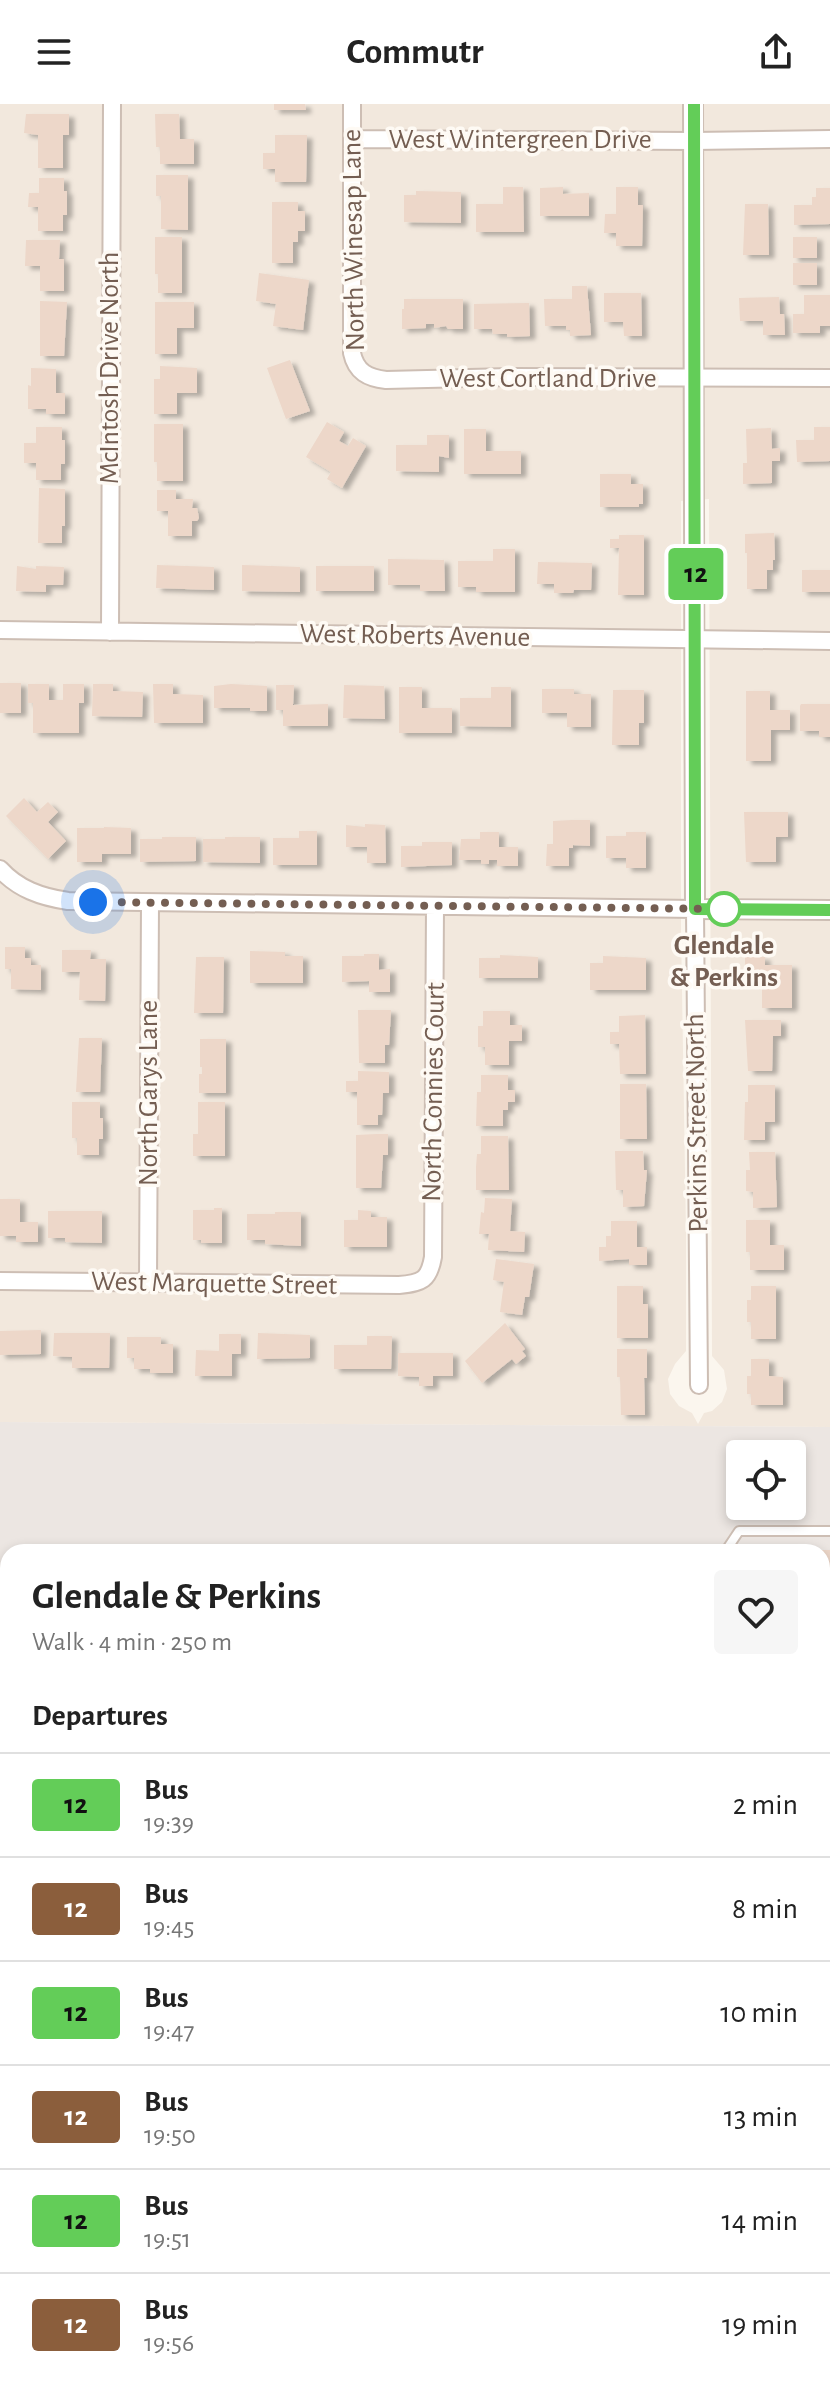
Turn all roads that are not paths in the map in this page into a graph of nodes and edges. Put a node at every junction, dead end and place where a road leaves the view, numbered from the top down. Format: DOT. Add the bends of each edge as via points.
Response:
graph roads {
  1 [pos="112,104"];
  2 [pos="352,104"];
  3 [pos="693,104"];
  4 [pos="353,139"];
  5 [pos="830,139"];
  6 [pos="694,141"];
  7 [pos="363,373"];
  8 [pos="830,378"];
  9 [pos="693,379"];
  10 [pos="0,630"];
  11 [pos="110,632"];
  12 [pos="696,639"];
  13 [pos="830,641"];
  14 [pos="0,869"];
  15 [pos="150,903"];
  16 [pos="435,906"];
  17 [pos="695,909"];
  18 [pos="830,910"];
  19 [pos="426,1277"];
  20 [pos="0,1281"];
  21 [pos="148,1283"];
  22 [pos="699,1385"];
  23 [pos="830,1531"];
  24 [pos="730,1544"];
  1 -- 11 [label="street, McIntosh Drive North"];
  2 -- 4 [label="street, North Winesap Lane"];
  3 -- 6 [label="street, Perkins Street North"];
  4 -- 6 [label="street, West Wintergreen Drive"];
  4 -- 7 [label="street, North Winesap Lane" via="352,353"];
  5 -- 6 [label="street, West Wintergreen Drive"];
  6 -- 9 [label="street, Perkins Street North"];
  7 -- 9 [label="street, West Cortland Drive" via="386,380"];
  8 -- 9 [label="street, West Cortland Drive"];
  9 -- 12 [label="street, Perkins Street North"];
  10 -- 11 [label="street, West Roberts Avenue"];
  11 -- 12 [label="street, West Roberts Avenue"];
  12 -- 13 [label="street, West Roberts Avenue"];
  12 -- 17 [label="street, Perkins Street North"];
  14 -- 15 [label="street" via="17,885 50,899"];
  15 -- 16 [label="street"];
  15 -- 21 [label="street, North Garys Lane"];
  16 -- 17 [label="street"];
  16 -- 19 [label="street, North Connies Court" via="433,1257"];
  17 -- 18 [label="street"];
  17 -- 22 [label="street, Perkins Street North"];
  19 -- 21 [label="street, West Marquette Street" via="399,1285"];
  20 -- 21 [label="street, West Marquette Street"];
  23 -- 24 [label="lane" via="739,1531"];
}
